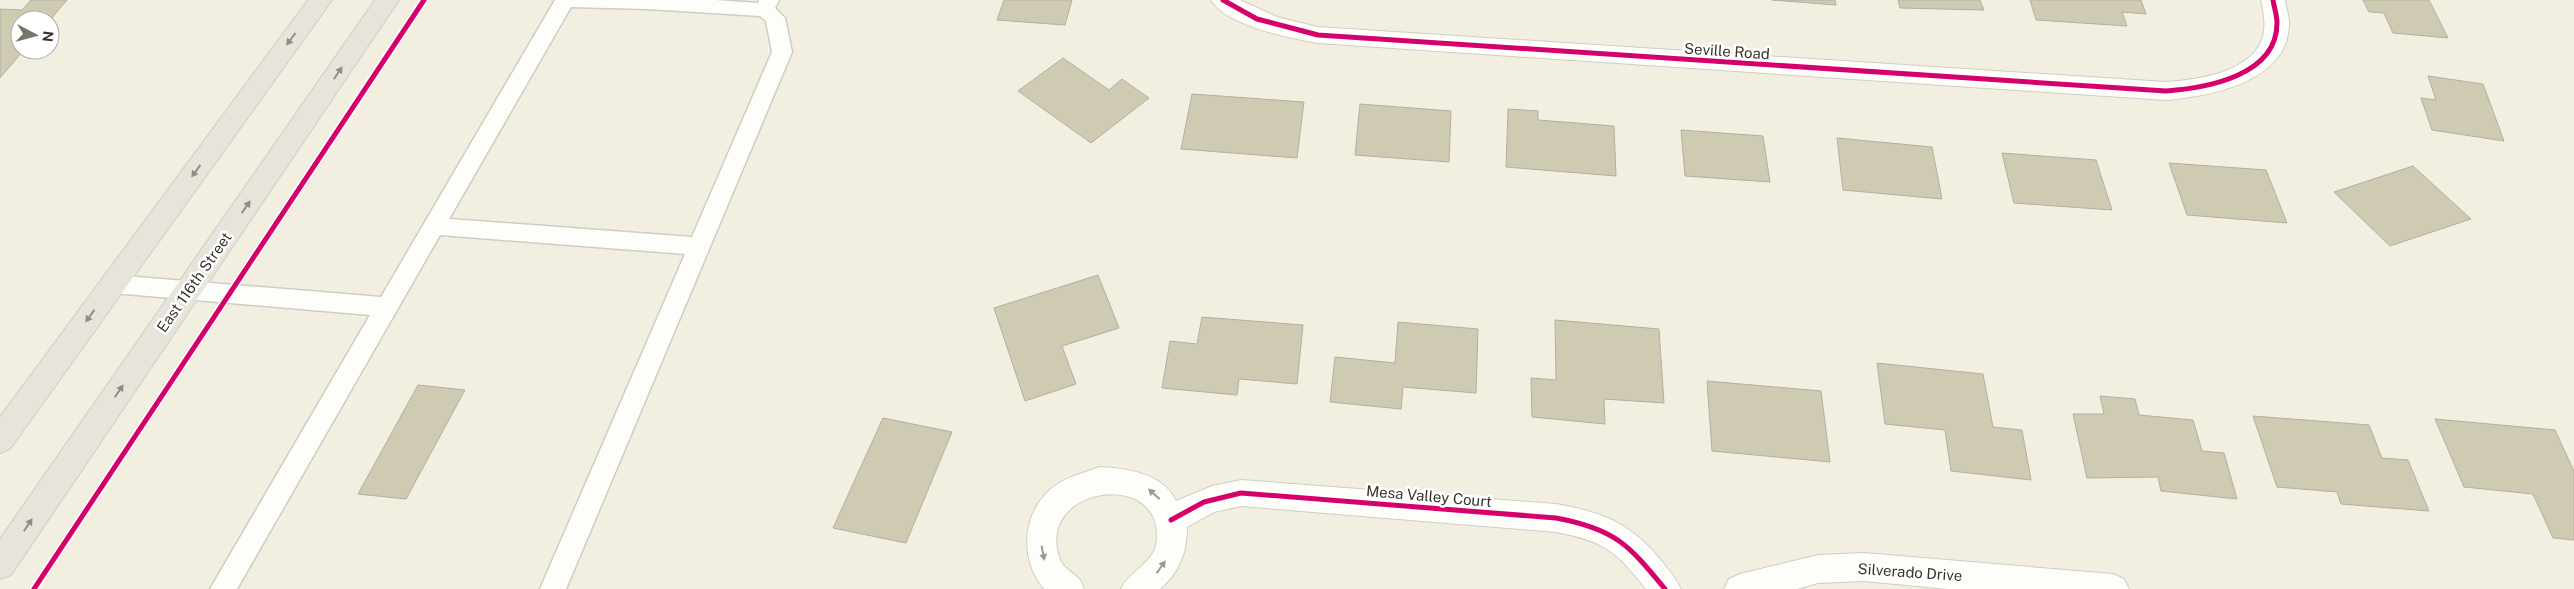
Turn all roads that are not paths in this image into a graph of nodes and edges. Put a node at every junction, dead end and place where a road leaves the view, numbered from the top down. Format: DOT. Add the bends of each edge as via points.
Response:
graph roads {
  1 [pos="320,0"];
  2 [pos="387,0"];
  3 [pos="565,0"];
  4 [pos="1223,0"];
  5 [pos="2273,0"];
  6 [pos="767,5"];
  7 [pos="434,226"];
  8 [pos="699,246"];
  9 [pos="113,284"];
  10 [pos="188,290"];
  11 [pos="387,307"];
  12 [pos="0,440"];
  13 [pos="1171,520"];
  14 [pos="0,565"];
  15 [pos="223,589"];
  16 [pos="553,589"];
  17 [pos="1068,589"];
  18 [pos="1137,589"];
  19 [pos="1665,589"];
  20 [pos="1740,589"];
  21 [pos="2112,589"];
  1 -- 9 [label="main road, one-way"];
  10 -- 2 [label="main road, East 116th Street, one-way"];
  3 -- 6 [label="lane"];
  3 -- 7 [label="lane"];
  4 -- 5 [label="street, Seville Road" via="1271,25 1328,36 2141,91 2207,87 2236,77 2254,66 2265,55 2277,32 2278,16"];
  6 -- 8 [label="lane" via="775,18 782,52"];
  7 -- 8 [label="lane"];
  7 -- 11 [label="lane"];
  8 -- 16 [label="lane"];
  9 -- 10 [label="lane"];
  9 -- 12 [label="main road, one-way"];
  10 -- 11 [label="lane"];
  14 -- 10 [label="main road, East 116th Street, one-way"];
  11 -- 15 [label="lane"];
  13 -- 17 [label="street, one-way" via="1162,502 1147,488 1127,480 1106,478 1084,484 1064,495 1050,512 1042,532 1041,552 1049,572"];
  18 -- 13 [label="street, one-way" via="1160,570 1169,554 1173,537"];
  13 -- 19 [label="street, Mesa Valley Court" via="1200,503 1241,493 1556,518 1609,531 1625,542"];
  20 -- 21 [label="street, Silverado Drive" via="1818,570 1864,567"];
}
